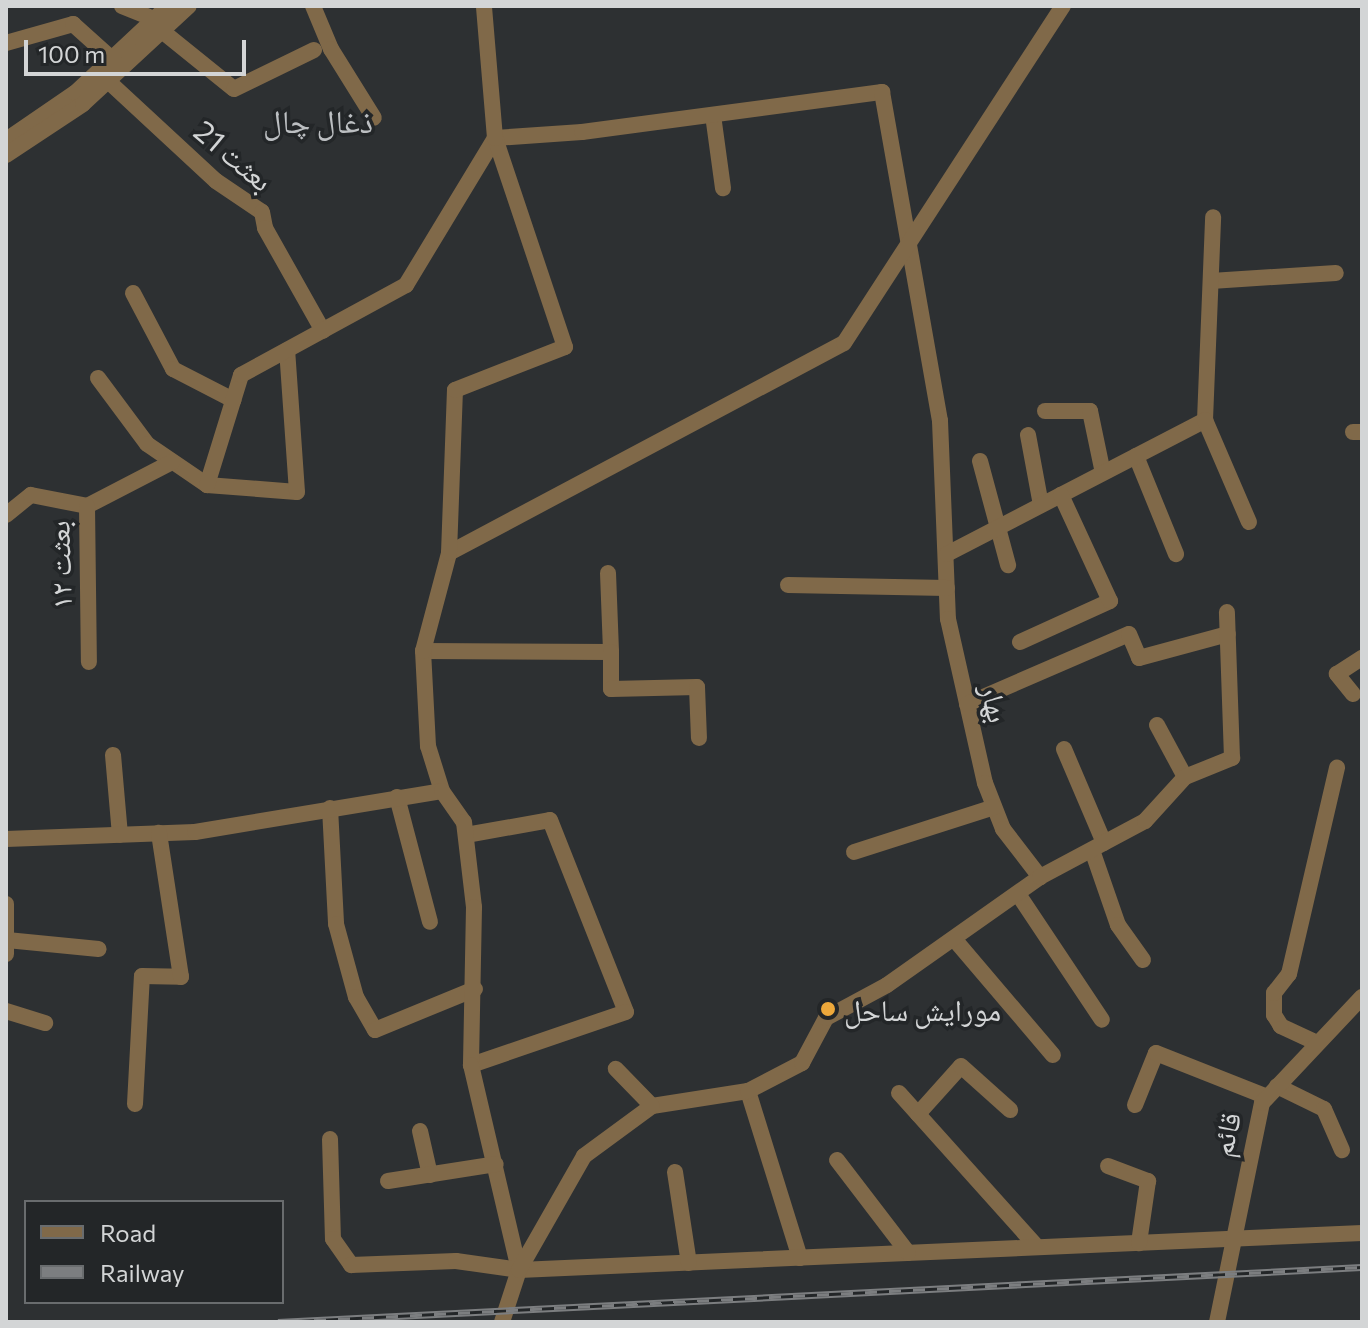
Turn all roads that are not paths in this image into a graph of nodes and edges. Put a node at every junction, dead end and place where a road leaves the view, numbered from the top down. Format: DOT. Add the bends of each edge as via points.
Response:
graph roads {
  1 [pos="122,6"];
  2 [pos="168,6"];
  3 [pos="189,6"];
  4 [pos="313,6"];
  5 [pos="484,6"];
  6 [pos="1063,6"];
  7 [pos="158,25"];
  8 [pos="6,43"];
  9 [pos="314,50"];
  10 [pos="112,59"];
  11 [pos="108,81"];
  12 [pos="713,115"];
  13 [pos="374,118"];
  14 [pos="495,138"];
  15 [pos="6,140"];
  16 [pos="6,155"];
  17 [pos="723,188"];
  18 [pos="1213,217"];
  19 [pos="908,244"];
  20 [pos="1336,273"];
  21 [pos="1211,281"];
  22 [pos="133,293"];
  23 [pos="323,331"];
  24 [pos="287,350"];
  25 [pos="98,378"];
  26 [pos="233,400"];
  27 [pos="1045,411"];
  28 [pos="1205,420"];
  29 [pos="1028,435"];
  30 [pos="1136,456"];
  31 [pos="980,461"];
  32 [pos="172,462"];
  33 [pos="1103,473"];
  34 [pos="207,485"];
  35 [pos="1061,495"];
  36 [pos="1041,505"];
  37 [pos="87,506"];
  38 [pos="6,515"];
  39 [pos="1249,522"];
  40 [pos="999,527"];
  41 [pos="449,553"];
  42 [pos="947,554"];
  43 [pos="1176,554"];
  44 [pos="1008,565"];
  45 [pos="608,573"];
  46 [pos="788,585"];
  47 [pos="947,588"];
  48 [pos="1227,612"];
  49 [pos="1228,634"];
  50 [pos="1020,642"];
  51 [pos="423,651"];
  52 [pos="611,652"];
  53 [pos="1362,658"];
  54 [pos="89,662"];
  55 [pos="1353,694"];
  56 [pos="967,704"];
  57 [pos="1157,725"];
  58 [pos="699,738"];
  59 [pos="1064,749"];
  60 [pos="113,755"];
  61 [pos="1337,768"];
  62 [pos="1185,777"];
  63 [pos="442,791"];
  64 [pos="397,797"];
  65 [pos="994,807"];
  66 [pos="330,808"];
  67 [pos="159,833"];
  68 [pos="120,835"];
  69 [pos="466,835"];
  70 [pos="6,839"];
  71 [pos="1098,846"];
  72 [pos="854,852"];
  73 [pos="1040,877"];
  74 [pos="1018,894"];
  75 [pos="6,904"];
  76 [pos="430,922"];
  77 [pos="7,940"];
  78 [pos="955,940"];
  79 [pos="99,949"];
  80 [pos="6,954"];
  81 [pos="1143,960"];
  82 [pos="475,989"];
  83 [pos="1362,997"];
  84 [pos="6,1011"];
  85 [pos="1102,1020"];
  86 [pos="45,1023"];
  87 [pos="1315,1042"];
  88 [pos="1053,1055"];
  89 [pos="471,1065"];
  90 [pos="616,1069"];
  91 [pos="748,1091"];
  92 [pos="1272,1092"];
  93 [pos="899,1093"];
  94 [pos="135,1104"];
  95 [pos="1135,1105"];
  96 [pos="652,1106"];
  97 [pos="1010,1110"];
  98 [pos="918,1114"];
  99 [pos="420,1131"];
  100 [pos="330,1139"];
  101 [pos="1342,1150"];
  102 [pos="837,1160"];
  103 [pos="496,1164"];
  104 [pos="1108,1166"];
  105 [pos="675,1172"];
  106 [pos="430,1175"];
  107 [pos="388,1181"];
  108 [pos="1362,1233"];
  109 [pos="1230,1239"];
  110 [pos="1139,1243"];
  111 [pos="1037,1247"];
  112 [pos="908,1253"];
  113 [pos="800,1258"];
  114 [pos="689,1263"];
  115 [pos="519,1270"];
  116 [pos="502,1322"];
  117 [pos="1217,1322"];
  1 -- 7 [label="street"];
  2 -- 7 [label="street"];
  3 -- 7 [label="street"];
  4 -- 13 [label="street" via="331,49"];
  5 -- 14 [label="street"];
  6 -- 19 [label="street"];
  7 -- 9 [label="street" via="234,89"];
  7 -- 10 [label="street"];
  7 -- 11 [label="street"];
  8 -- 10 [label="street" via="73,24"];
  10 -- 15 [label="street" via="75,93"];
  11 -- 16 [label="street"];
  11 -- 23 [label="street, بعثت 21" via="216,181 262,212 265,228"];
  12 -- 14 [label="street"];
  12 -- 17 [label="street"];
  12 -- 19 [label="street, بهار" via="882,92"];
  14 -- 23 [label="street" via="406,285"];
  14 -- 41 [label="street" via="565,347 455,390"];
  18 -- 21 [label="street"];
  19 -- 41 [label="street" via="844,343"];
  19 -- 42 [label="street, بهار" via="940,421"];
  20 -- 21 [label="street"];
  21 -- 28 [label="street"];
  22 -- 26 [label="street" via="173,369"];
  23 -- 24 [label="street"];
  24 -- 26 [label="street" via="241,375"];
  24 -- 34 [label="street" via="297,492"];
  25 -- 32 [label="street" via="147,444"];
  26 -- 34 [label="street"];
  27 -- 33 [label="street" via="1090,411"];
  28 -- 30 [label="street"];
  28 -- 39 [label="street"];
  29 -- 36 [label="street"];
  30 -- 33 [label="street"];
  30 -- 43 [label="street"];
  31 -- 40 [label="street"];
  32 -- 34 [label="street"];
  32 -- 37 [label="street"];
  33 -- 35 [label="street"];
  35 -- 36 [label="street"];
  35 -- 50 [label="street" via="1110,601"];
  36 -- 40 [label="street"];
  37 -- 38 [label="street, بعثت ۱۲" via="31,495"];
  37 -- 54 [label="street, بعثت ۱۲"];
  40 -- 42 [label="street"];
  40 -- 44 [label="street"];
  41 -- 51 [label="street"];
  42 -- 47 [label="street, بهار"];
  45 -- 52 [label="street"];
  46 -- 47 [label="street"];
  47 -- 56 [label="street, بهار" via="948,619"];
  48 -- 49 [label="street"];
  49 -- 56 [label="street" via="1139,658 1129,634"];
  49 -- 62 [label="street" via="1232,758"];
  51 -- 52 [label="street"];
  51 -- 63 [label="street" via="428,746"];
  52 -- 58 [label="street" via="611,689 697,687"];
  53 -- 55 [label="street" via="1337,674"];
  56 -- 65 [label="street, بهار"];
  57 -- 62 [label="street"];
  59 -- 71 [label="street"];
  60 -- 68 [label="street"];
  61 -- 87 [label="street" via="1289,974 1274,993 1274,1015 1281,1026"];
  62 -- 71 [label="street" via="1145,821"];
  63 -- 64 [label="street"];
  63 -- 69 [label="street" via="464,822"];
  64 -- 66 [label="street"];
  64 -- 76 [label="street"];
  65 -- 72 [label="street"];
  65 -- 73 [label="street, بهار" via="1003,829"];
  66 -- 67 [label="street"];
  66 -- 82 [label="street" via="336,924 356,997 375,1030"];
  67 -- 68 [label="street"];
  67 -- 94 [label="street" via="181,977 142,976"];
  68 -- 70 [label="street"];
  69 -- 82 [label="street"];
  69 -- 89 [label="street" via="550,820 626,1012"];
  71 -- 73 [label="street"];
  71 -- 81 [label="street" via="1118,925"];
  73 -- 74 [label="street"];
  74 -- 78 [label="street"];
  74 -- 85 [label="street"];
  75 -- 77 [label="street"];
  77 -- 79 [label="street"];
  77 -- 80 [label="street"];
  78 -- 88 [label="street"];
  78 -- 91 [label="street" via="826,1018 802,1063"];
  82 -- 89 [label="street"];
  83 -- 87 [label="street, قائم"];
  84 -- 86 [label="street"];
  87 -- 92 [label="street, قائم"];
  89 -- 103 [label="street"];
  90 -- 96 [label="street"];
  91 -- 96 [label="street"];
  91 -- 113 [label="street"];
  92 -- 95 [label="street" via="1156,1053"];
  92 -- 101 [label="street" via="1324,1109"];
  92 -- 109 [label="street, قائم" via="1255,1126"];
  93 -- 98 [label="street"];
  96 -- 115 [label="street" via="584,1156"];
  97 -- 98 [label="street" via="961,1066"];
  98 -- 111 [label="street"];
  99 -- 106 [label="street"];
  100 -- 115 [label="street" via="333,1239 351,1265 456,1261"];
  102 -- 112 [label="street"];
  103 -- 106 [label="street"];
  103 -- 115 [label="street"];
  104 -- 110 [label="street" via="1148,1181"];
  105 -- 114 [label="street"];
  106 -- 107 [label="street"];
  108 -- 109 [label="street"];
  109 -- 110 [label="street"];
  109 -- 117 [label="street, قائم"];
  110 -- 111 [label="street"];
  111 -- 112 [label="street"];
  112 -- 113 [label="street"];
  113 -- 114 [label="street"];
  114 -- 115 [label="street"];
  115 -- 116 [label="street"];
}
